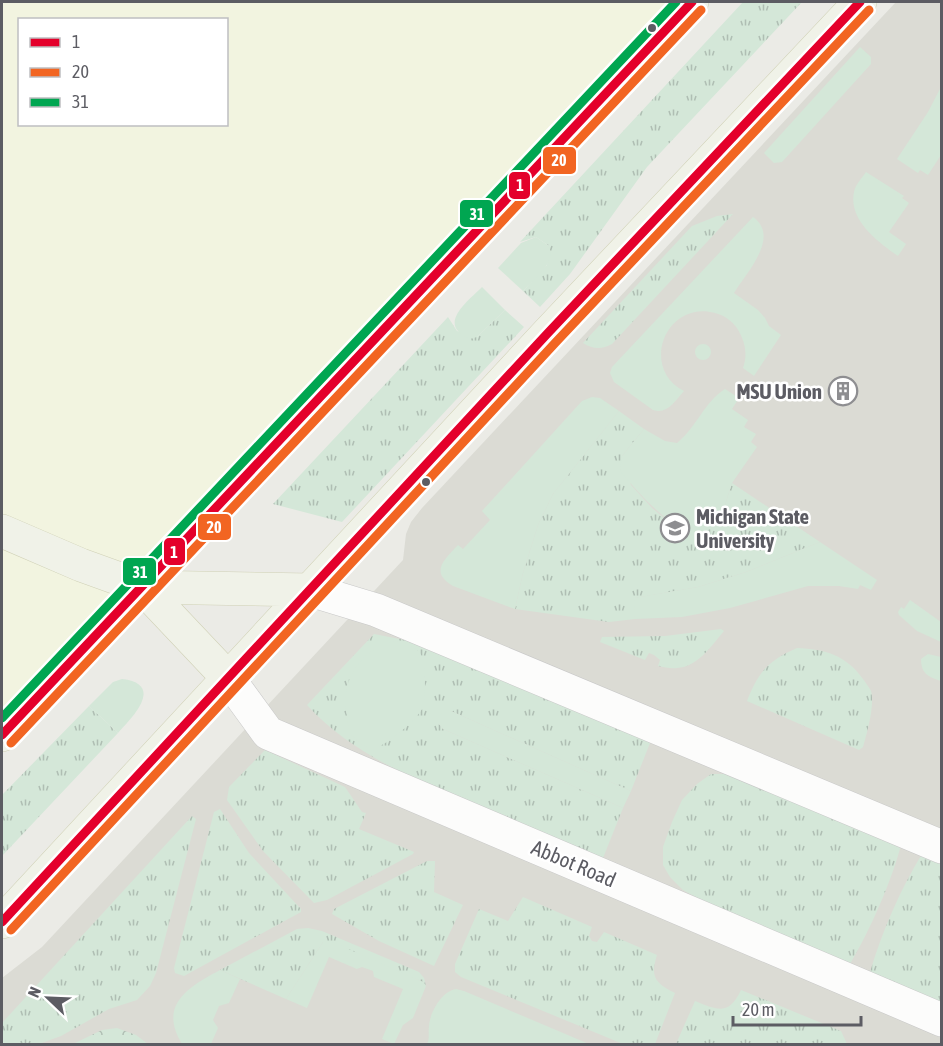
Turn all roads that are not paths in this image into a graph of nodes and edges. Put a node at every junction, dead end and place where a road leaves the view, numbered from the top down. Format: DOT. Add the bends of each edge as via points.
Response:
graph roads {
  1 [pos="692,2"];
  2 [pos="860,2"];
  3 [pos="2,531"];
  4 [pos="142,587"];
  5 [pos="310,591"];
  6 [pos="228,678"];
  7 [pos="2,735"];
  8 [pos="942,847"];
  9 [pos="2,922"];
  10 [pos="942,1020"];
  1 -- 4 [label="main road"];
  2 -- 5 [label="main road"];
  3 -- 4 [label="main road"];
  4 -- 5 [label="main road"];
  4 -- 6 [label="main road"];
  4 -- 7 [label="main road"];
  5 -- 6 [label="main road"];
  5 -- 8 [label="street" via="376,610"];
  6 -- 9 [label="main road"];
  6 -- 10 [label="street, Abbot Road" via="268,733"];
}
